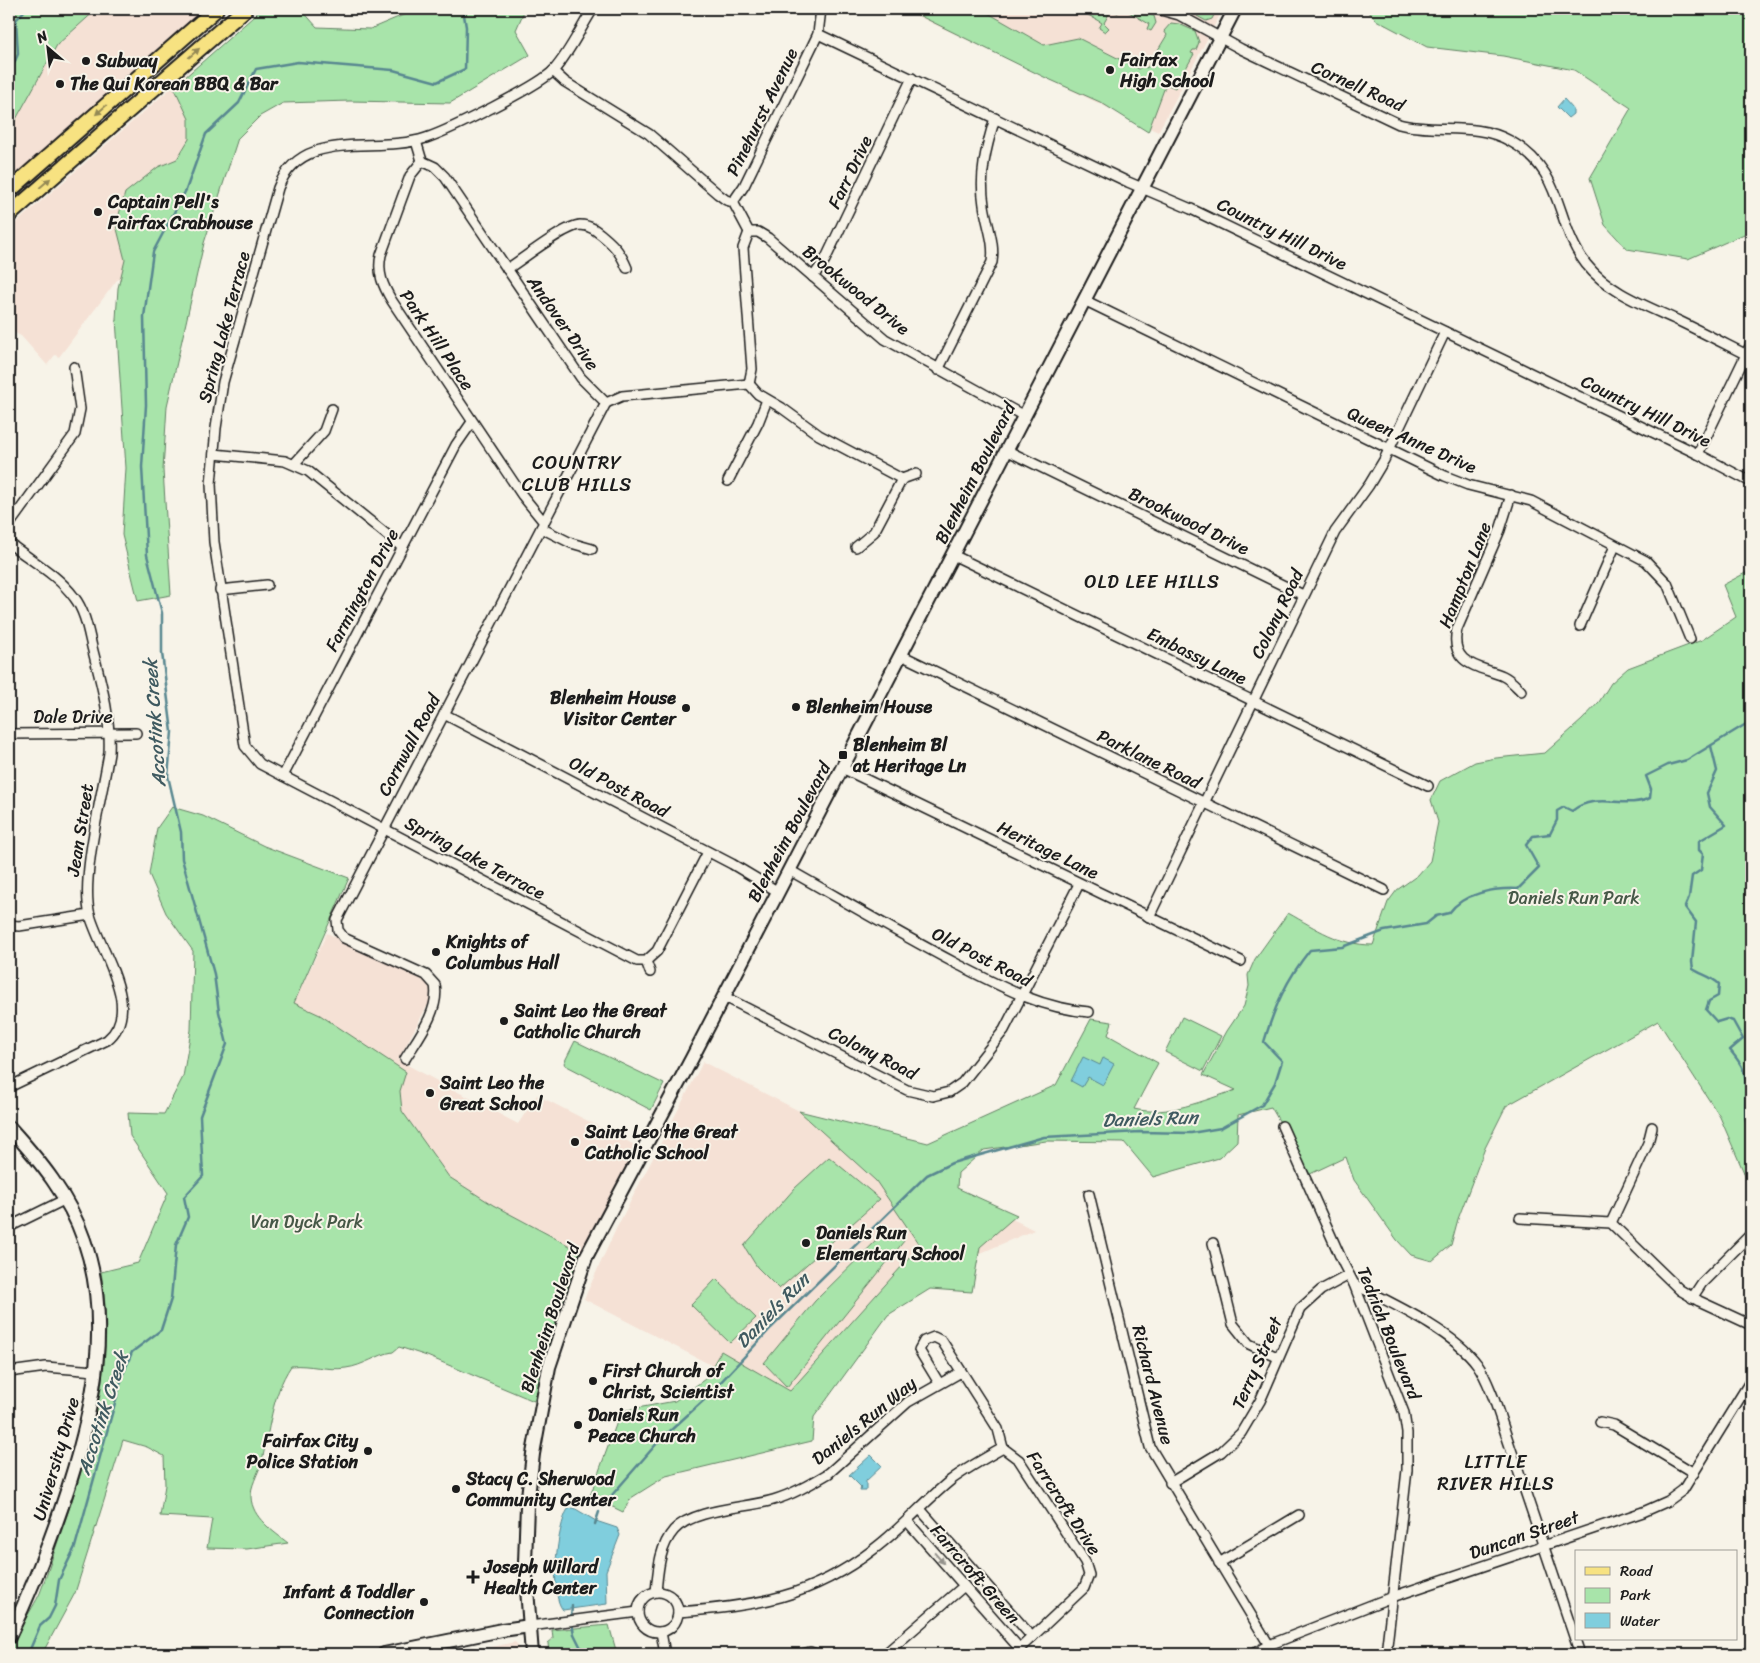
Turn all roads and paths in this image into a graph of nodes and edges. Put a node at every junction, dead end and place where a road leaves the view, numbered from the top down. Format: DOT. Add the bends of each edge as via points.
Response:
graph roads {
  1 [pos="216,9"];
  2 [pos="245,9"];
  3 [pos="593,9"];
  4 [pos="821,9"];
  5 [pos="1157,9"];
  6 [pos="1235,9"];
  7 [pos="818,34"];
  8 [pos="1221,38"];
  9 [pos="553,71"];
  10 [pos="912,78"];
  11 [pos="995,118"];
  12 [pos="416,141"];
  13 [pos="422,161"];
  14 [pos="1142,188"];
  15 [pos="9,191"];
  16 [pos="733,202"];
  17 [pos="9,216"];
  18 [pos="749,232"];
  19 [pos="627,268"];
  20 [pos="507,269"];
  21 [pos="813,277"];
  22 [pos="1084,300"];
  23 [pos="1445,332"];
  24 [pos="1751,344"];
  25 [pos="1749,356"];
  26 [pos="74,368"];
  27 [pos="938,370"];
  28 [pos="749,384"];
  29 [pos="767,400"];
  30 [pos="606,403"];
  31 [pos="332,409"];
  32 [pos="1024,416"];
  33 [pos="472,422"];
  34 [pos="1389,449"];
  35 [pos="1006,450"];
  36 [pos="214,454"];
  37 [pos="1698,454"];
  38 [pos="295,463"];
  39 [pos="916,474"];
  40 [pos="902,479"];
  41 [pos="728,481"];
  42 [pos="1751,482"];
  43 [pos="1511,495"];
  44 [pos="542,524"];
  45 [pos="9,525"];
  46 [pos="9,543"];
  47 [pos="1615,546"];
  48 [pos="856,547"];
  49 [pos="402,548"];
  50 [pos="592,549"];
  51 [pos="952,555"];
  52 [pos="267,584"];
  53 [pos="220,590"];
  54 [pos="1303,595"];
  55 [pos="1580,626"];
  56 [pos="1690,638"];
  57 [pos="901,655"];
  58 [pos="1521,691"];
  59 [pos="1253,701"];
  60 [pos="444,714"];
  61 [pos="136,733"];
  62 [pos="9,734"];
  63 [pos="110,734"];
  64 [pos="842,768"];
  65 [pos="283,776"];
  66 [pos="1428,786"];
  67 [pos="1203,803"];
  68 [pos="384,829"];
  69 [pos="708,852"];
  70 [pos="789,870"];
  71 [pos="1079,884"];
  72 [pos="1384,890"];
  73 [pos="777,891"];
  74 [pos="90,915"];
  75 [pos="1149,917"];
  76 [pos="9,925"];
  77 [pos="646,961"];
  78 [pos="1241,961"];
  79 [pos="650,972"];
  80 [pos="723,996"];
  81 [pos="1021,996"];
  82 [pos="1089,1012"];
  83 [pos="405,1059"];
  84 [pos="9,1087"];
  85 [pos="1282,1126"];
  86 [pos="9,1127"];
  87 [pos="1652,1127"];
  88 [pos="1090,1194"];
  89 [pos="66,1200"];
  90 [pos="1520,1218"];
  91 [pos="1611,1223"];
  92 [pos="9,1227"];
  93 [pos="1751,1234"];
  94 [pos="1213,1242"];
  95 [pos="1349,1275"];
  96 [pos="1354,1284"];
  97 [pos="1692,1298"];
  98 [pos="1751,1325"];
  99 [pos="1277,1357"];
  100 [pos="95,1371"];
  101 [pos="9,1372"];
  102 [pos="961,1372"];
  103 [pos="1751,1380"];
  104 [pos="939,1383"];
  105 [pos="1600,1422"];
  106 [pos="1003,1448"];
  107 [pos="1694,1473"];
  108 [pos="1170,1483"];
  109 [pos="920,1509"];
  110 [pos="1299,1515"];
  111 [pos="907,1521"];
  112 [pos="1543,1545"];
  113 [pos="1219,1563"];
  114 [pos="964,1586"];
  115 [pos="656,1592"];
  116 [pos="1392,1597"];
  117 [pos="638,1612"];
  118 [pos="678,1612"];
  119 [pos="530,1626"];
  120 [pos="661,1632"];
  121 [pos="9,1637"];
  122 [pos="1032,1637"];
  123 [pos="1575,1639"];
  124 [pos="1575,1640"];
  125 [pos="1268,1645"];
  126 [pos="1017,1652"];
  127 [pos="389,1654"];
  128 [pos="532,1654"];
  129 [pos="665,1654"];
  130 [pos="802,1654"];
  131 [pos="817,1654"];
  132 [pos="885,1654"];
  133 [pos="1253,1654"];
  134 [pos="1386,1654"];
  135 [pos="1580,1654"];
  1 -- 15 [label="main road, one-way"];
  17 -- 2 [label="main road, one-way"];
  3 -- 9 [label="street, Spring Lake Terrace"];
  4 -- 7 [label="street"];
  5 -- 8 [label="street, Cornell Road" via="1179,15"];
  6 -- 8 [label="main road, Blenheim Boulevard"];
  7 -- 10 [label="street, Country Hill Drive"];
  7 -- 16 [label="street, Pinehurst Avenue" via="744,186"];
  8 -- 14 [label="main road, Blenheim Boulevard"];
  8 -- 25 [label="street, Cornell Road" via="1399,124 1419,128 1479,129 1512,142 1531,156 1549,178 1577,251 1599,278 1624,295"];
  9 -- 12 [label="street, Spring Lake Terrace" via="439,133"];
  9 -- 16 [label="street" via="565,82 648,134 718,194"];
  10 -- 11 [label="street, Country Hill Drive"];
  10 -- 21 [label="street, Farr Drive" via="825,260"];
  11 -- 14 [label="street, Country Hill Drive"];
  11 -- 27 [label="street" via="985,149 982,176 984,207 993,243 992,262"];
  12 -- 13 [label="street"];
  12 -- 36 [label="street, Spring Lake Terrace" via="318,150 304,155 288,168 278,188 226,373"];
  13 -- 20 [label="street, Andover Drive" via="445,177"];
  13 -- 33 [label="street, Park Hill Place" via="410,176 381,256 380,273 392,301"];
  14 -- 22 [label="main road, Blenheim Boulevard"];
  14 -- 23 [label="street, Country Hill Drive"];
  16 -- 18 [label="street"];
  18 -- 21 [label="street, Brookwood Drive" via="758,232 768,238"];
  18 -- 28 [label="street" via="743,248 752,369"];
  19 -- 20 [label="street" via="614,246 592,228 580,225 566,229"];
  20 -- 30 [label="street, Andover Drive" via="581,378"];
  21 -- 27 [label="street, Brookwood Drive" via="885,339"];
  22 -- 32 [label="main road, Blenheim Boulevard"];
  22 -- 34 [label="street, Queen Anne Drive"];
  23 -- 34 [label="street, Colony Road"];
  23 -- 37 [label="street, Country Hill Drive"];
  24 -- 25 [label="street"];
  25 -- 37 [label="street"];
  26 -- 45 [label="street" via="80,409 75,434"];
  27 -- 32 [label="street, Brookwood Drive"];
  28 -- 29 [label="street"];
  28 -- 30 [label="street" via="622,396"];
  29 -- 40 [label="street" via="819,435"];
  29 -- 41 [label="street"];
  30 -- 44 [label="street, Cornwall Road"];
  31 -- 38 [label="street" via="324,431"];
  32 -- 35 [label="main road, Blenheim Boulevard"];
  33 -- 44 [label="street, Park Hill Place"];
  33 -- 49 [label="street, Farmington Drive" via="456,445"];
  34 -- 43 [label="street, Queen Anne Drive" via="1456,481"];
  34 -- 54 [label="street, Colony Road" via="1369,486 1335,532"];
  35 -- 51 [label="main road, Blenheim Boulevard"];
  35 -- 54 [label="street, Brookwood Drive"];
  36 -- 38 [label="street"];
  36 -- 53 [label="street, Spring Lake Terrace" via="210,484 211,517"];
  37 -- 42 [label="street, Country Hill Drive"];
  38 -- 49 [label="street"];
  39 -- 40 [label="street"];
  40 -- 48 [label="street" via="874,532"];
  43 -- 47 [label="street, Queen Anne Drive" via="1539,505"];
  43 -- 58 [label="street, Hampton Lane" via="1500,530 1457,629 1456,641 1461,655 1469,664 1508,679"];
  44 -- 50 [label="street, Park Hill Place" via="571,543"];
  44 -- 60 [label="street, Cornwall Road"];
  46 -- 63 [label="street, Jean Street" via="68,589 80,606 104,693"];
  47 -- 55 [label="street"];
  47 -- 56 [label="street, Queen Anne Drive" via="1646,561 1662,575"];
  49 -- 65 [label="street, Farmington Drive"];
  51 -- 57 [label="main road, Blenheim Boulevard"];
  51 -- 59 [label="street, Embassy Lane"];
  52 -- 53 [label="street"];
  53 -- 65 [label="street, Spring Lake Terrace" via="245,746 260,764"];
  54 -- 59 [label="street, Colony Road"];
  57 -- 64 [label="main road, Blenheim Boulevard"];
  57 -- 67 [label="street, Parklane Road"];
  59 -- 66 [label="street, Embassy Lane"];
  59 -- 67 [label="street, Colony Road"];
  60 -- 68 [label="street, Cornwall Road"];
  60 -- 69 [label="street, Old Post Road"];
  61 -- 63 [label="street, Dale Drive"];
  62 -- 63 [label="street, Dale Drive"];
  63 -- 74 [label="street, Jean Street" via="88,875"];
  64 -- 70 [label="main road, Blenheim Boulevard"];
  64 -- 71 [label="street, Heritage Lane"];
  65 -- 68 [label="street, Spring Lake Terrace"];
  67 -- 72 [label="street, Parklane Road"];
  67 -- 75 [label="street, Colony Road"];
  68 -- 77 [label="street, Spring Lake Terrace" via="634,959"];
  68 -- 83 [label="street, Cornwall Road" via="337,920 337,926 344,938 426,975 436,985 434,1003 425,1027"];
  69 -- 73 [label="street, Old Post Road"];
  69 -- 77 [label="street" via="657,951"];
  70 -- 73 [label="main road, Blenheim Boulevard"];
  70 -- 81 [label="street, Old Post Road" via="902,935"];
  71 -- 75 [label="street, Heritage Lane"];
  71 -- 81 [label="street, Colony Road"];
  73 -- 80 [label="main road, Blenheim Boulevard"];
  74 -- 76 [label="street"];
  74 -- 84 [label="street, Jean Street" via="121,996 121,1023 107,1040"];
  75 -- 78 [label="street, Heritage Lane"];
  77 -- 79 [label="street"];
  80 -- 81 [label="street, Colony Road" via="907,1090 933,1096 949,1092 962,1083 997,1041"];
  80 -- 119 [label="main road, Blenheim Boulevard" via="586,1257 549,1367 539,1413 527,1506 525,1563"];
  81 -- 82 [label="street, Old Post Road"];
  85 -- 95 [label="street, Tedrich Boulevard"];
  86 -- 89 [label="main road, University Drive" via="36,1156"];
  87 -- 91 [label="street" via="1648,1143"];
  88 -- 108 [label="street, Richard Avenue" via="1146,1434"];
  89 -- 92 [label="street"];
  89 -- 100 [label="main road, University Drive" via="84,1238 96,1281 99,1322"];
  90 -- 91 [label="street"];
  91 -- 97 [label="street" via="1664,1276"];
  93 -- 97 [label="street" via="1702,1283"];
  94 -- 99 [label="street" via="1233,1324 1249,1344"];
  95 -- 96 [label="street, Tedrich Boulevard"];
  95 -- 99 [label="street, Terry Street" via="1304,1303"];
  96 -- 112 [label="street" via="1442,1332 1464,1348 1478,1364 1494,1399"];
  96 -- 116 [label="street, Tedrich Boulevard" via="1398,1394 1407,1433 1407,1470"];
  97 -- 98 [label="street"];
  99 -- 108 [label="street, Terry Street" via="1260,1401 1241,1433 1222,1452"];
  100 -- 101 [label="street" via="46,1367"];
  100 -- 121 [label="main road, University Drive" via="86,1430 59,1518"];
  102 -- 104 [label="street, Daniels Run Way"];
  102 -- 104 [label="street, Daniels Run Way" via="942,1341 934,1337 924,1341 919,1350"];
  102 -- 106 [label="street, Daniels Run Way" via="998,1429"];
  103 -- 107 [label="street, Duncan Street"];
  104 -- 115 [label="street, Daniels Run Way" via="908,1402 815,1481 774,1500 694,1518 674,1530 660,1558"];
  105 -- 107 [label="street" via="1614,1425"];
  106 -- 109 [label="street, Farrcroft Drive" via="970,1466"];
  106 -- 122 [label="street, Farrcroft Drive" via="1019,1460 1085,1562 1089,1575 1084,1588"];
  107 -- 112 [label="street, Duncan Street" via="1683,1490 1661,1505"];
  108 -- 113 [label="street, Richard Avenue"];
  109 -- 111 [label="street, Farrcroft Drive"];
  109 -- 122 [label="street, Farrcroft Green"];
  110 -- 113 [label="street"];
  111 -- 114 [label="street, Farrcroft Green, one-way"];
  111 -- 118 [label="street" via="846,1569 799,1592 765,1602"];
  112 -- 116 [label="street, Duncan Street"];
  112 -- 123 [label="street"];
  113 -- 125 [label="street, Richard Avenue"];
  114 -- 126 [label="street, Farrcroft Green"];
  114 -- 132 [label="street"];
  115 -- 117 [label="street" via="645,1597"];
  115 -- 118 [label="street" via="673,1599"];
  116 -- 125 [label="street, Duncan Street"];
  116 -- 134 [label="street, Tedrich Boulevard"];
  117 -- 119 [label="street"];
  117 -- 120 [label="street" via="643,1625 654,1632"];
  118 -- 120 [label="street" via="672,1626"];
  119 -- 127 [label="main road"];
  119 -- 128 [label="main road, Blenheim Boulevard"];
  120 -- 129 [label="street"];
  122 -- 126 [label="street, Farrcroft Drive"];
  124 -- 135 [label="street"];
  125 -- 133 [label="street, Duncan Street"];
  130 -- 131 [label="street"];
}
